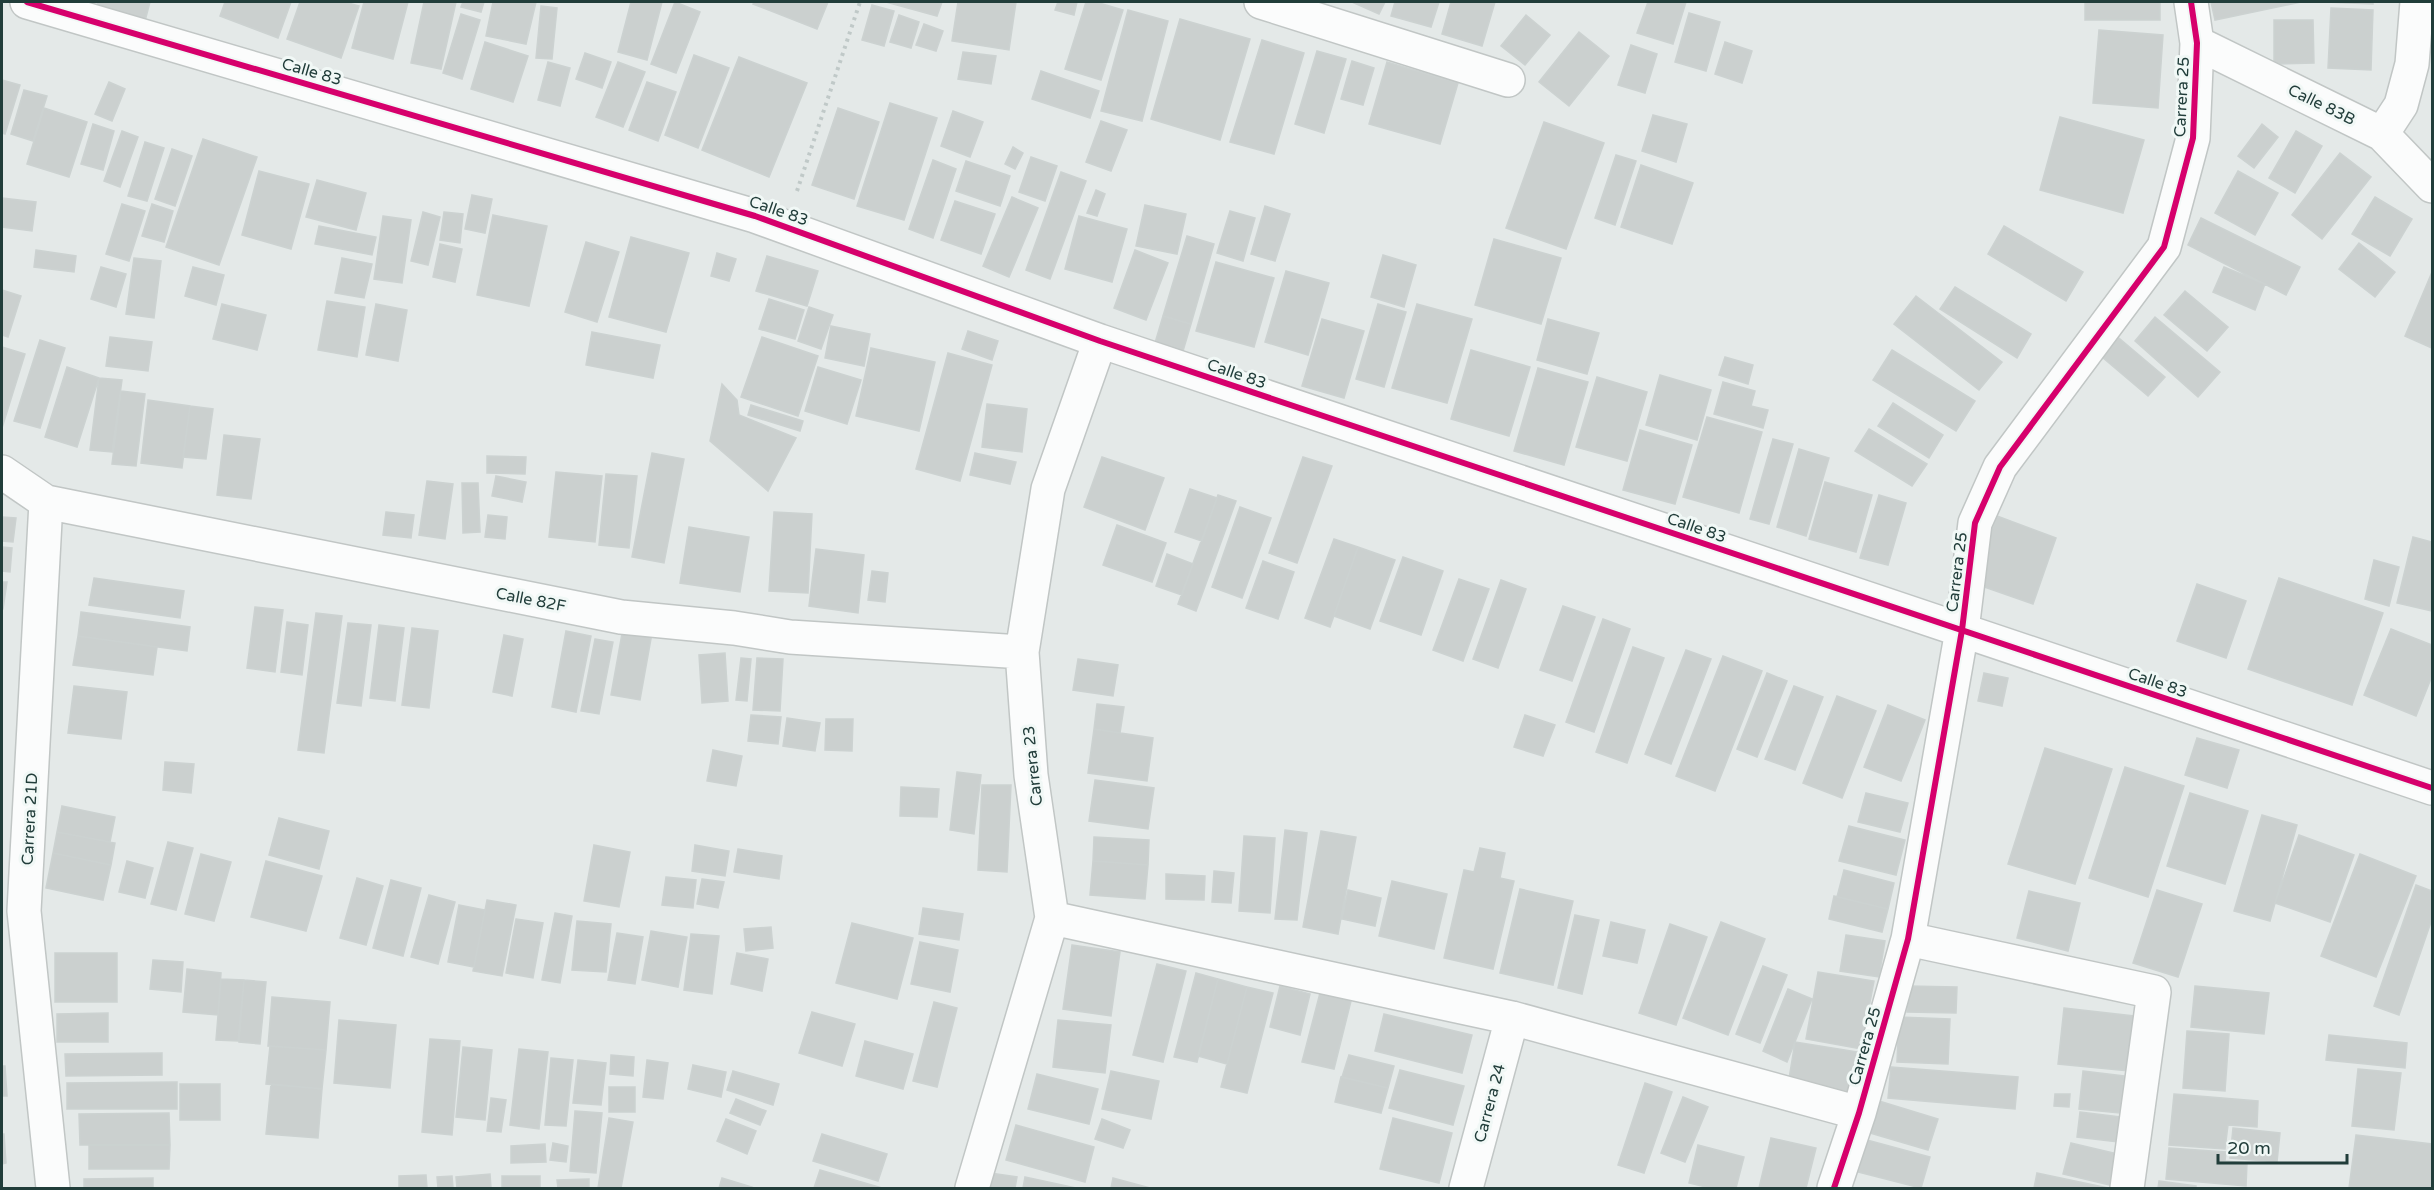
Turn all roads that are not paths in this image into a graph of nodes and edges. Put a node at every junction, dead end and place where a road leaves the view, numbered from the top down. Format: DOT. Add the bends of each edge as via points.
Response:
graph roads {
  1 [pos="27,2"];
  2 [pos="1261,2"];
  3 [pos="2191,2"];
  4 [pos="2417,2"];
  5 [pos="2197,43"];
  6 [pos="1508,80"];
  7 [pos="2382,134"];
  8 [pos="2433,186"];
  9 [pos="1100,341"];
  10 [pos="2,472"];
  11 [pos="46,502"];
  12 [pos="1962,630"];
  13 [pos="1022,652"];
  14 [pos="2433,788"];
  15 [pos="1052,918"];
  16 [pos="1908,939"];
  17 [pos="1512,1018"];
  18 [pos="1859,1113"];
  19 [pos="53,1188"];
  20 [pos="972,1188"];
  21 [pos="1466,1188"];
  22 [pos="1834,1188"];
  23 [pos="2127,1188"];
  1 -- 9 [label="street, Calle 83" via="786,226"];
  2 -- 6 [label="street"];
  3 -- 5 [label="street, Carrera 25"];
  4 -- 7 [label="street" via="2412,64 2401,105"];
  5 -- 7 [label="street, Calle 83B"];
  5 -- 12 [label="street, Carrera 25" via="2193,138 2164,247 2000,467 1975,523"];
  7 -- 8 [label="street, Calle 83B"];
  9 -- 12 [label="street, Calle 83"];
  9 -- 13 [label="street, Carrera 23" via="1048,489"];
  10 -- 11 [label="street"];
  11 -- 13 [label="street, Calle 82F" via="621,617 790,637"];
  11 -- 19 [label="street, Carrera 21D" via="24,911"];
  12 -- 14 [label="street, Calle 83"];
  12 -- 16 [label="street, Carrera 25"];
  13 -- 15 [label="street, Carrera 23" via="1031,775"];
  15 -- 17 [label="street"];
  15 -- 20 [label="street, Carrera 23"];
  16 -- 18 [label="street, Carrera 25"];
  16 -- 23 [label="street" via="2154,992"];
  17 -- 18 [label="street"];
  17 -- 21 [label="street, Carrera 24"];
  18 -- 22 [label="street, Carrera 25"];
}
